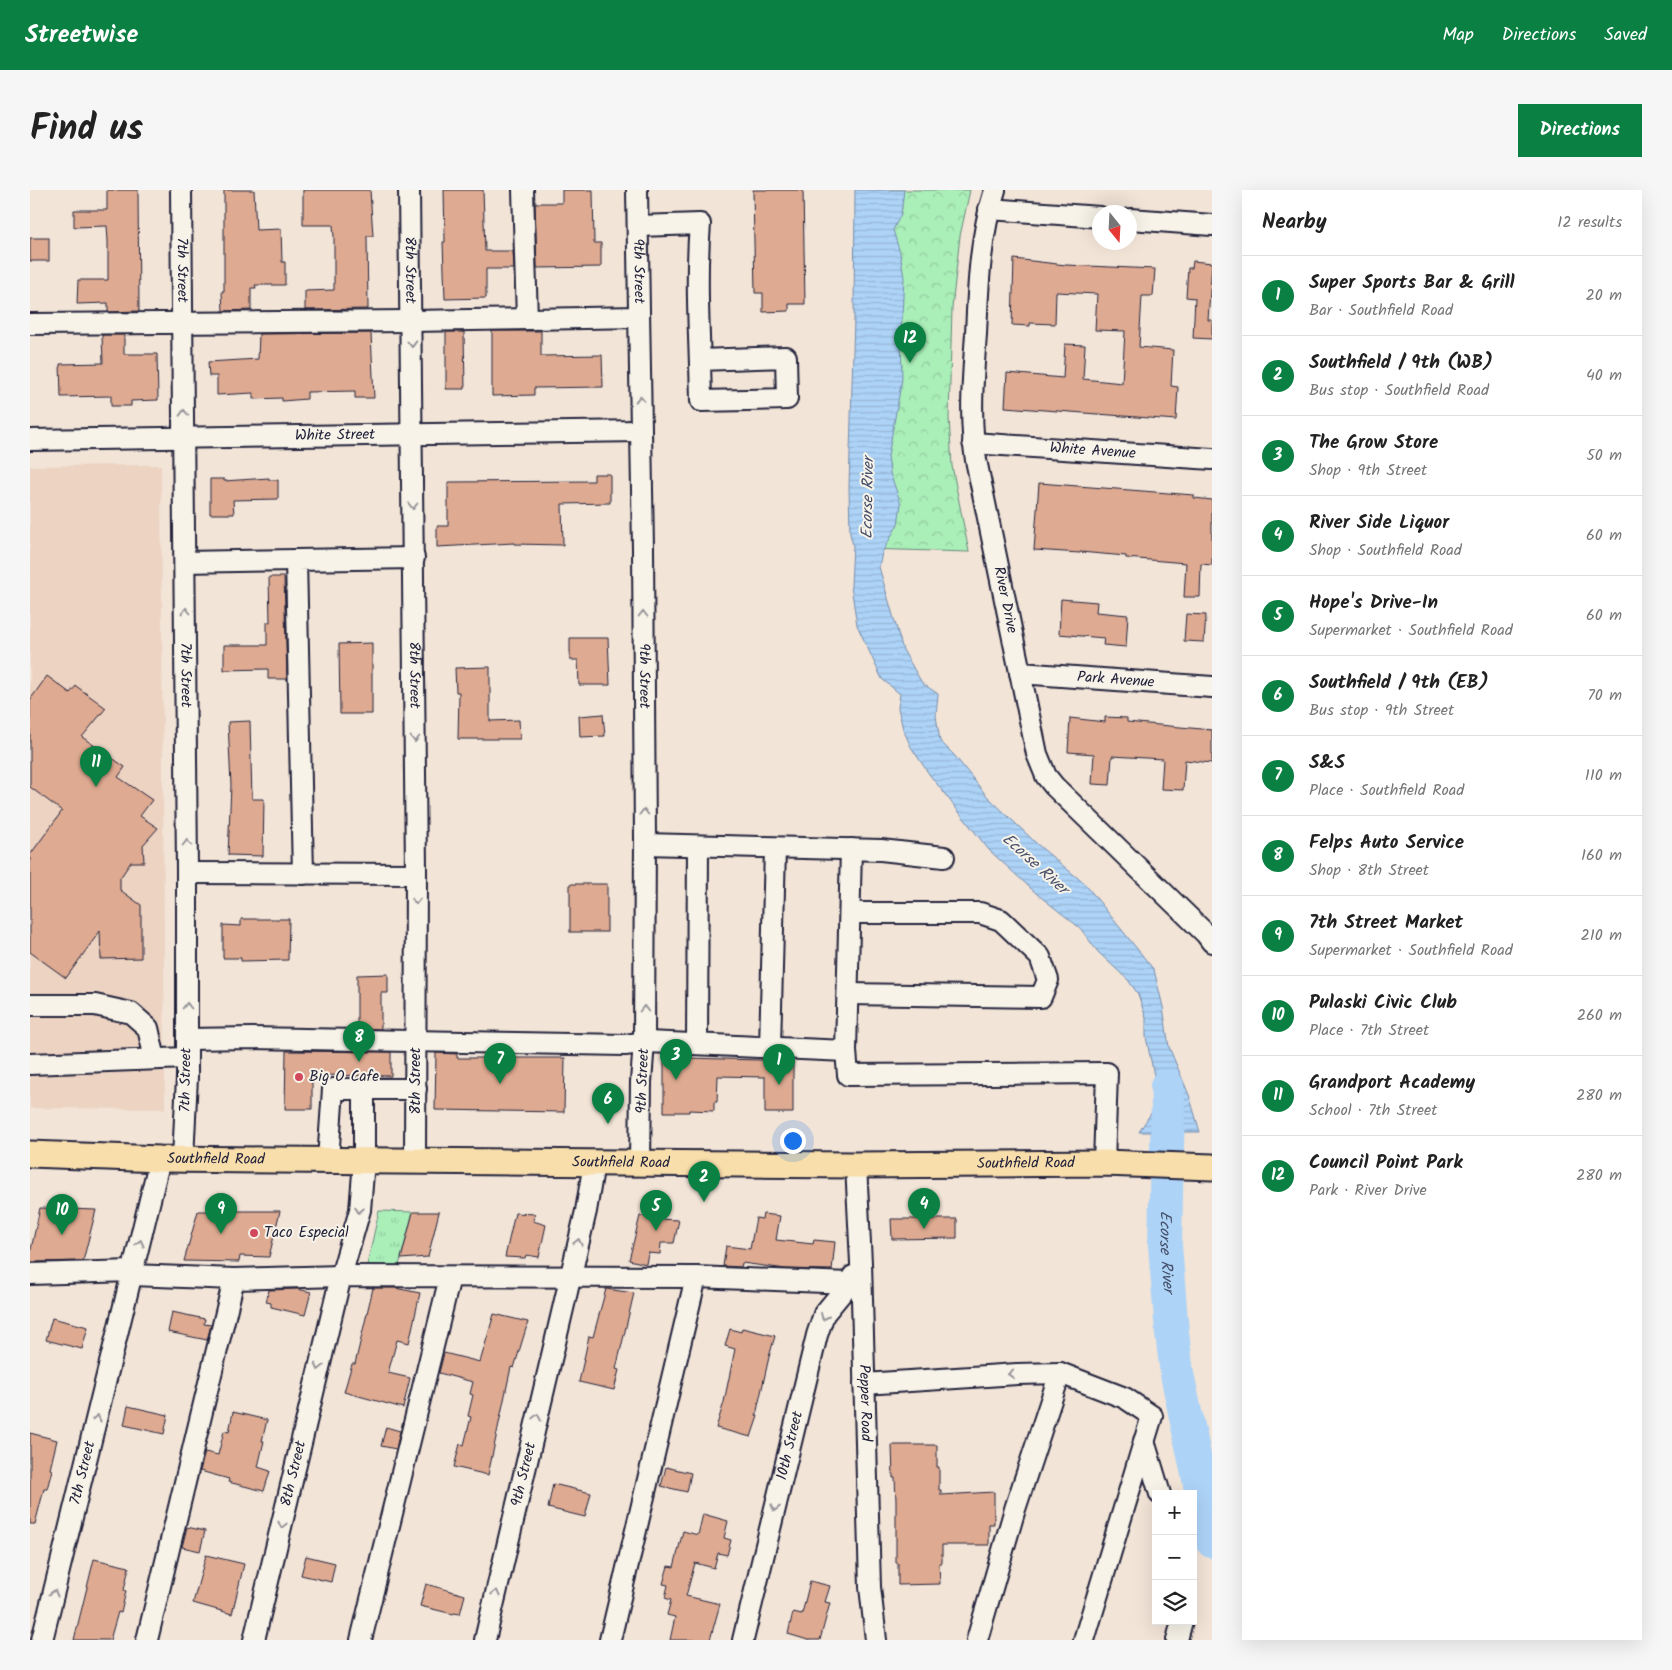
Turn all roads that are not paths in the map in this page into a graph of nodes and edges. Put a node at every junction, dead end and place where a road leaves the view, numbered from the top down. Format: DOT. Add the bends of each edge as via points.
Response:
graph roads {
  1 [pos="181,190"];
  2 [pos="410,190"];
  3 [pos="523,190"];
  4 [pos="638,190"];
  5 [pos="992,199"];
  6 [pos="1092,216"];
  7 [pos="1137,220"];
  8 [pos="1212,225"];
  9 [pos="638,226"];
  10 [pos="639,317"];
  11 [pos="527,319"];
  12 [pos="411,321"];
  13 [pos="183,323"];
  14 [pos="30,324"];
  15 [pos="700,360"];
  16 [pos="641,431"];
  17 [pos="413,434"];
  18 [pos="184,438"];
  19 [pos="30,440"];
  20 [pos="973,443"];
  21 [pos="1212,459"];
  22 [pos="414,558"];
  23 [pos="296,560"];
  24 [pos="185,562"];
  25 [pos="1020,673"];
  26 [pos="1212,686"];
  27 [pos="645,844"];
  28 [pos="698,846"];
  29 [pos="775,848"];
  30 [pos="852,849"];
  31 [pos="944,857"];
  32 [pos="188,873"];
  33 [pos="303,874"];
  34 [pos="416,874"];
  35 [pos="850,913"];
  36 [pos="1212,942"];
  37 [pos="848,994"];
  38 [pos="30,1005"];
  39 [pos="416,1042"];
  40 [pos="644,1042"];
  41 [pos="697,1044"];
  42 [pos="770,1048"];
  43 [pos="187,1049"];
  44 [pos="846,1051"];
  45 [pos="155,1060"];
  46 [pos="30,1064"];
  47 [pos="364,1089"];
  48 [pos="416,1089"];
  49 [pos="30,1154"];
  50 [pos="172,1159"];
  51 [pos="328,1160"];
  52 [pos="364,1161"];
  53 [pos="415,1161"];
  54 [pos="594,1163"];
  55 [pos="640,1163"];
  56 [pos="1104,1163"];
  57 [pos="856,1165"];
  58 [pos="1208,1166"];
  59 [pos="861,1264"];
  60 [pos="133,1273"];
  61 [pos="30,1274"];
  62 [pos="341,1276"];
  63 [pos="450,1277"];
  64 [pos="570,1277"];
  65 [pos="696,1277"];
  66 [pos="234,1279"];
  67 [pos="849,1283"];
  68 [pos="1060,1373"];
  69 [pos="864,1384"];
  70 [pos="1144,1441"];
  71 [pos="1159,1490"];
  72 [pos="1181,1625"];
  73 [pos="42,1640"];
  74 [pos="147,1640"];
  75 [pos="254,1640"];
  76 [pos="361,1640"];
  77 [pos="485,1640"];
  78 [pos="610,1640"];
  79 [pos="742,1640"];
  80 [pos="876,1640"];
  81 [pos="977,1640"];
  82 [pos="1084,1640"];
  83 [pos="1177,1640"];
  1 -- 13 [label="street, 7th Street"];
  2 -- 12 [label="street, 8th Street"];
  3 -- 11 [label="street"];
  4 -- 9 [label="street, 9th Street"];
  5 -- 6 [label="street"];
  5 -- 20 [label="street, River Drive" via="984,234 977,310 971,408"];
  7 -- 8 [label="street"];
  9 -- 10 [label="street, 9th Street"];
  9 -- 15 [label="street" via="700,224 697,258"];
  10 -- 11 [label="street"];
  16 -- 10 [label="street, 9th Street, one-way"];
  11 -- 12 [label="street"];
  12 -- 13 [label="street"];
  12 -- 17 [label="street, 8th Street, one-way"];
  13 -- 14 [label="street"];
  18 -- 13 [label="street, 7th Street, one-way"];
  15 -- 15 [label="street" via="701,401 788,398 786,357"];
  16 -- 17 [label="street, White Street"];
  27 -- 16 [label="street, 9th Street, one-way"];
  17 -- 18 [label="street, White Street"];
  17 -- 22 [label="street, 8th Street, one-way"];
  18 -- 19 [label="street, White Street"];
  18 -- 24 [label="street, 7th Street"];
  20 -- 21 [label="street, White Avenue"];
  20 -- 25 [label="street, River Drive"];
  22 -- 23 [label="street"];
  22 -- 34 [label="street, 8th Street, one-way"];
  23 -- 24 [label="street"];
  23 -- 33 [label="street"];
  32 -- 24 [label="street, 7th Street, one-way"];
  25 -- 26 [label="street, Park Avenue"];
  25 -- 36 [label="street, River Drive" via="1037,754 1046,776"];
  27 -- 28 [label="street"];
  40 -- 27 [label="street, 9th Street, one-way"];
  28 -- 29 [label="street"];
  28 -- 41 [label="street"];
  29 -- 30 [label="street"];
  29 -- 42 [label="street"];
  30 -- 31 [label="street"];
  30 -- 35 [label="street"];
  32 -- 33 [label="street"];
  43 -- 32 [label="street, 7th Street, one-way"];
  33 -- 34 [label="street"];
  34 -- 39 [label="street, 8th Street, one-way"];
  35 -- 37 [label="street"];
  35 -- 37 [label="street" via="980,913 1000,920 1040,958 1048,980 1041,997"];
  37 -- 44 [label="street"];
  38 -- 45 [label="street" via="95,1005 131,1013 148,1028"];
  39 -- 40 [label="street" via="624,1046"];
  39 -- 43 [label="street" via="252,1038"];
  39 -- 48 [label="street, 8th Street"];
  40 -- 41 [label="street"];
  40 -- 55 [label="street, 9th Street"];
  41 -- 42 [label="street"];
  42 -- 44 [label="street"];
  43 -- 45 [label="street"];
  43 -- 50 [label="street, 7th Street"];
  44 -- 56 [label="street" via="848,1074 1107,1073"];
  45 -- 46 [label="street"];
  47 -- 48 [label="street"];
  47 -- 51 [label="street" via="333,1089"];
  47 -- 52 [label="street, 8th Street"];
  48 -- 53 [label="street, 8th Street"];
  49 -- 50 [label="main road, Southfield Road"];
  50 -- 51 [label="main road, Southfield Road"];
  60 -- 50 [label="street, 7th Street, one-way"];
  51 -- 52 [label="main road, Southfield Road"];
  52 -- 53 [label="main road, Southfield Road"];
  52 -- 62 [label="street, 8th Street, one-way" via="360,1210"];
  53 -- 54 [label="main road, Southfield Road"];
  54 -- 55 [label="main road, Southfield Road"];
  64 -- 54 [label="street, 9th Street, one-way"];
  55 -- 57 [label="main road, Southfield Road"];
  56 -- 57 [label="main road, Southfield Road"];
  56 -- 58 [label="main road, Southfield Road"];
  57 -- 59 [label="street, Pepper Road"];
  59 -- 67 [label="street, 10th Street"];
  59 -- 69 [label="street, Pepper Road"];
  60 -- 61 [label="street"];
  60 -- 66 [label="street"];
  73 -- 60 [label="street, 7th Street, one-way"];
  62 -- 63 [label="street"];
  62 -- 66 [label="street"];
  62 -- 75 [label="street, 8th Street, one-way"];
  63 -- 64 [label="street"];
  63 -- 76 [label="street"];
  64 -- 65 [label="street"];
  77 -- 64 [label="street, 9th Street, one-way"];
  65 -- 67 [label="street"];
  65 -- 78 [label="street"];
  66 -- 74 [label="street"];
  67 -- 79 [label="street, 10th Street, one-way" via="824,1314 817,1334"];
  68 -- 69 [label="street, one-way"];
  68 -- 70 [label="street" via="1125,1398 1152,1416"];
  68 -- 81 [label="street" via="1015,1509"];
  69 -- 80 [label="street, Pepper Road" via="870,1587"];
  70 -- 71 [label="street"];
  70 -- 82 [label="street"];
  72 -- 83 [label="street"];
}
